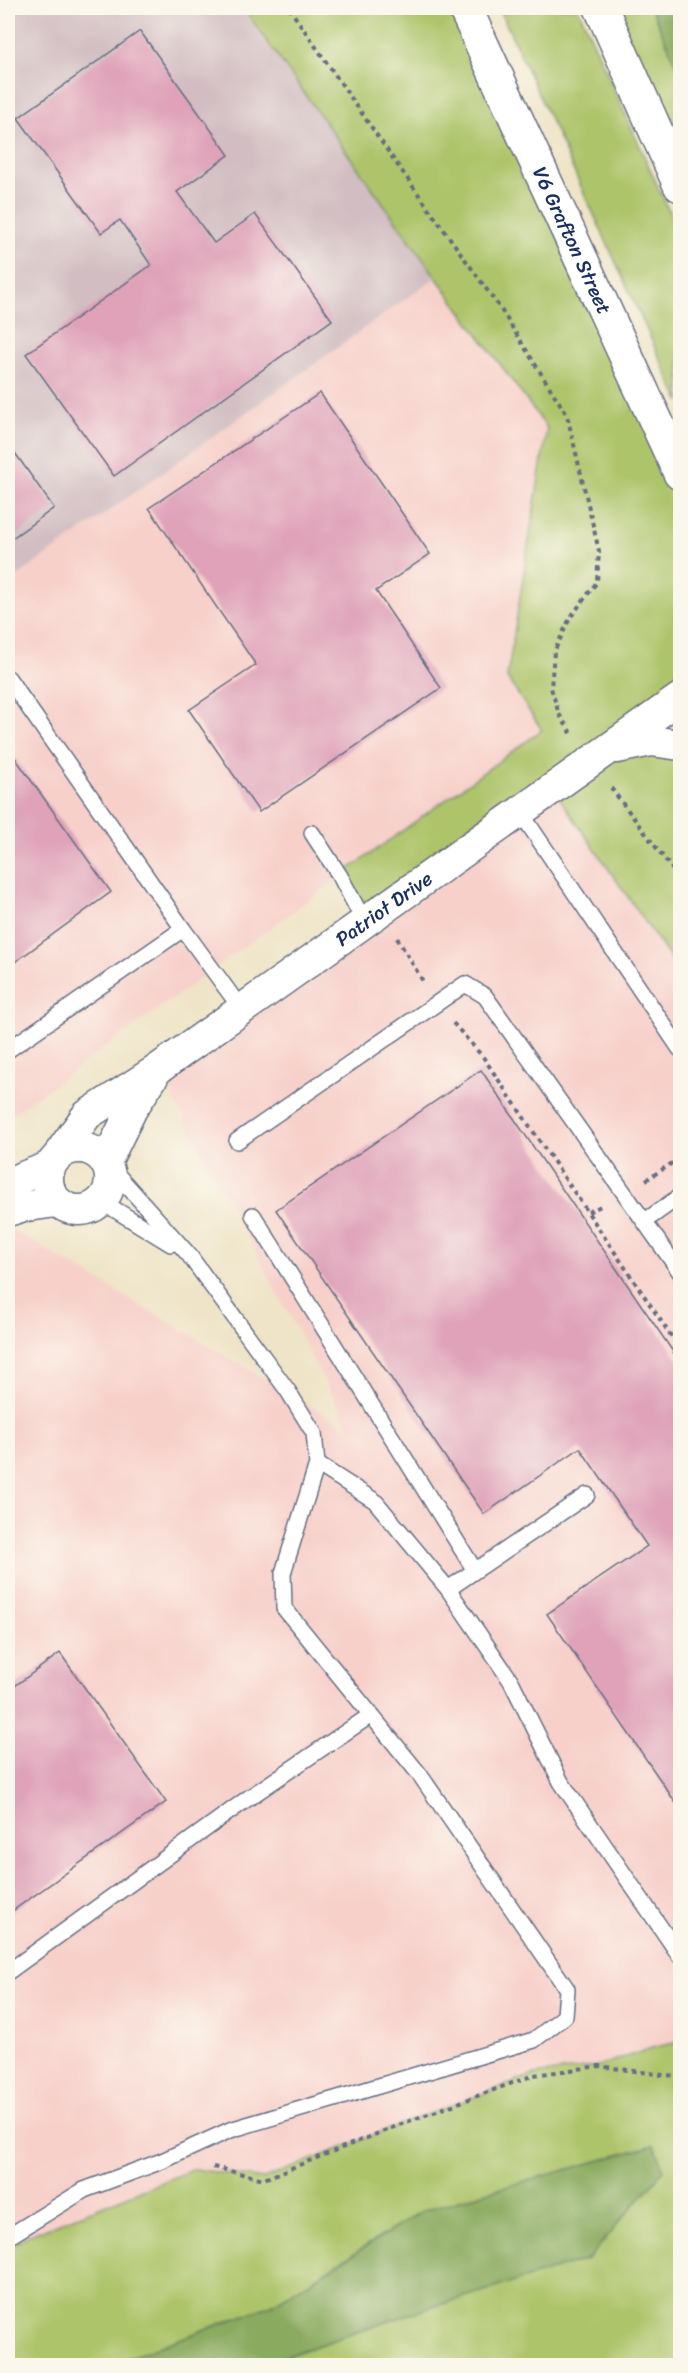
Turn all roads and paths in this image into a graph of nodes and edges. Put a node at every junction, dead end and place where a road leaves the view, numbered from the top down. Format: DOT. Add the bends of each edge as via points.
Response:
graph roads {
  1 [pos="289,8"];
  2 [pos="465,8"];
  3 [pos="601,8"];
  4 [pos="681,184"];
  5 [pos="681,473"];
  6 [pos="8,678"];
  7 [pos="681,698"];
  8 [pos="681,745"];
  9 [pos="601,756"];
  10 [pos="521,813"];
  11 [pos="312,833"];
  12 [pos="681,879"];
  13 [pos="373,917"];
  14 [pos="183,929"];
  15 [pos="426,988"];
  16 [pos="242,1010"];
  17 [pos="446,1016"];
  18 [pos="681,1049"];
  19 [pos="8,1050"];
  20 [pos="158,1069"];
  21 [pos="237,1141"];
  22 [pos="681,1158"];
  23 [pos="55,1159"];
  24 [pos="106,1162"];
  25 [pos="647,1180"];
  26 [pos="8,1183"];
  27 [pos="681,1196"];
  28 [pos="101,1201"];
  29 [pos="56,1202"];
  30 [pos="608,1203"];
  31 [pos="8,1211"];
  32 [pos="588,1212"];
  33 [pos="253,1215"];
  34 [pos="645,1221"];
  35 [pos="189,1256"];
  36 [pos="681,1272"];
  37 [pos="681,1349"];
  38 [pos="317,1464"];
  39 [pos="587,1495"];
  40 [pos="474,1569"];
  41 [pos="448,1589"];
  42 [pos="371,1715"];
  43 [pos="681,1956"];
  44 [pos="8,1972"];
  45 [pos="681,2076"];
  46 [pos="171,2157"];
  47 [pos="8,2237"];
  1 -- 9 [label="path" via="500,308 567,415 599,561 597,582 570,618 554,652 551,688 559,714"];
  2 -- 5 [label="street, V6 Grafton Street"];
  3 -- 4 [label="street"];
  6 -- 14 [label="lane"];
  7 -- 9 [label="street, Patriot Drive"];
  8 -- 9 [label="street, Patriot Drive" via="651,741"];
  9 -- 10 [label="street, Patriot Drive"];
  9 -- 12 [label="path"];
  10 -- 13 [label="street, Patriot Drive"];
  10 -- 18 [label="lane"];
  11 -- 13 [label="lane"];
  13 -- 15 [label="path"];
  13 -- 16 [label="street, Patriot Drive"];
  14 -- 16 [label="lane"];
  14 -- 19 [label="lane"];
  16 -- 20 [label="street, Patriot Drive"];
  17 -- 32 [label="path" via="483,1057"];
  20 -- 23 [label="street, Patriot Drive" via="87,1115"];
  20 -- 24 [label="street, Patriot Drive" via="132,1109"];
  21 -- 34 [label="lane" via="465,984 485,996"];
  22 -- 25 [label="path"];
  23 -- 24 [label="street" via="77,1147 99,1154"];
  23 -- 26 [label="street"];
  23 -- 29 [label="street" via="47,1182"];
  24 -- 28 [label="street" via="111,1181"];
  24 -- 35 [label="lane"];
  27 -- 34 [label="lane"];
  28 -- 29 [label="street" via="82,1211"];
  28 -- 35 [label="lane"];
  29 -- 31 [label="street"];
  30 -- 32 [label="path"];
  32 -- 37 [label="path"];
  33 -- 40 [label="lane"];
  34 -- 36 [label="lane"];
  35 -- 38 [label="lane" via="288,1390 314,1433"];
  38 -- 41 [label="lane" via="375,1501"];
  38 -- 42 [label="lane" via="283,1573 284,1608"];
  39 -- 40 [label="lane"];
  40 -- 41 [label="lane"];
  41 -- 43 [label="lane" via="511,1681 561,1782"];
  42 -- 44 [label="lane"];
  42 -- 46 [label="lane" via="420,1775 567,1989 565,2016 534,2040 230,2130"];
  45 -- 46 [label="path" via="599,2066 534,2075 264,2180"];
  46 -- 47 [label="lane" via="84,2190"];
}
